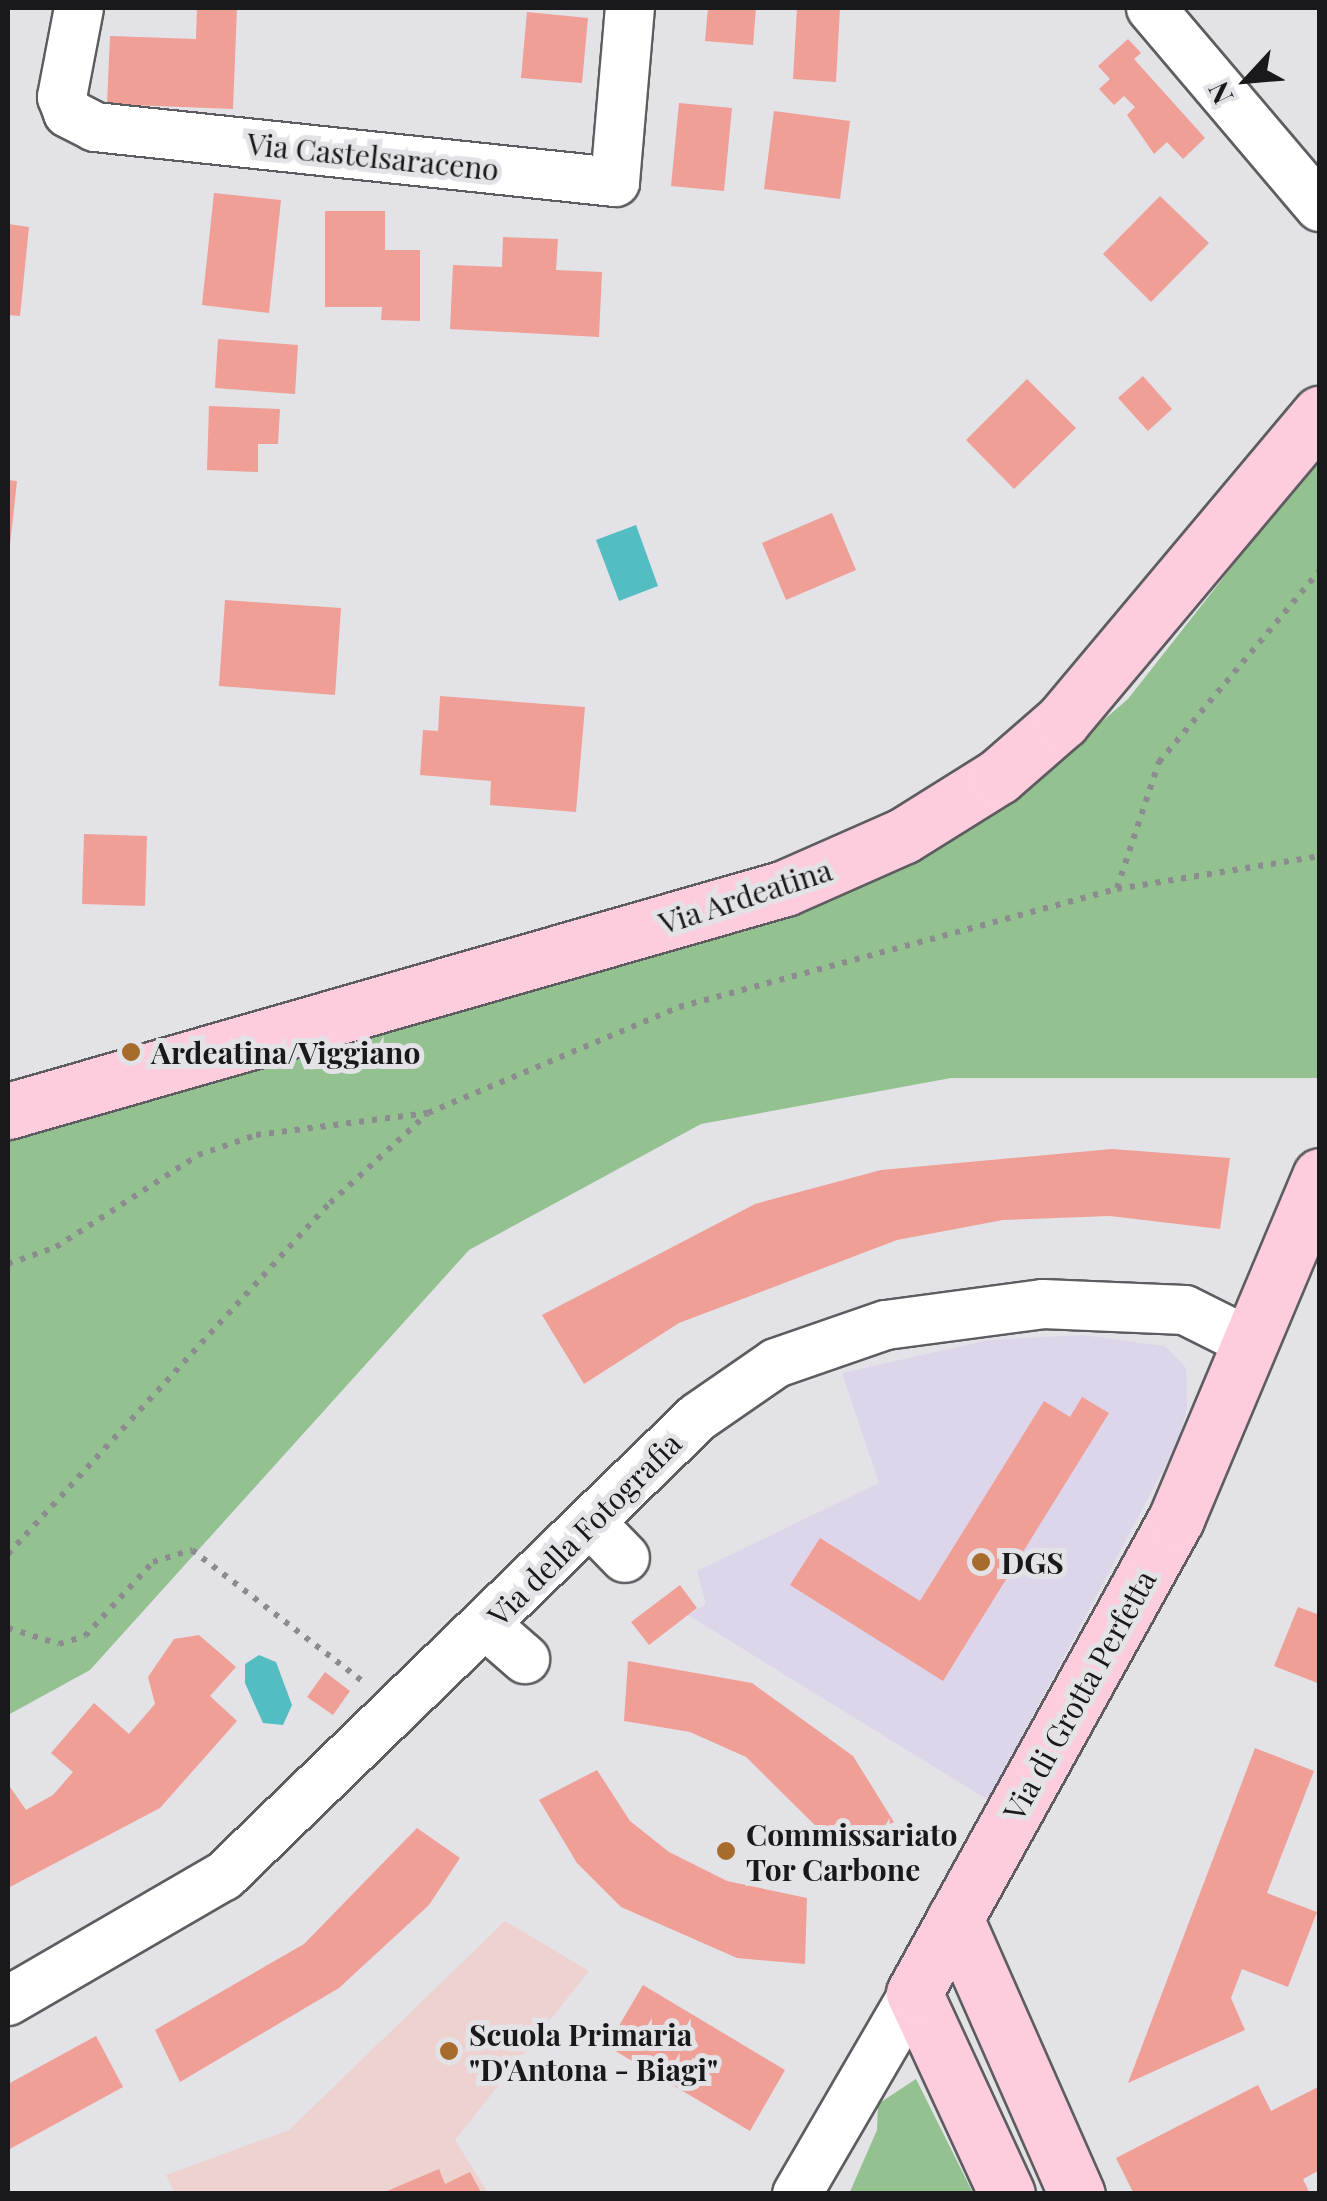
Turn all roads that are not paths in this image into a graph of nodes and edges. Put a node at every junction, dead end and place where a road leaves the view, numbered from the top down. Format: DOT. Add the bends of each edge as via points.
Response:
graph roads {
  1 [pos="79,8"];
  2 [pos="630,8"];
  3 [pos="1150,8"];
  4 [pos="1320,207"];
  5 [pos="1320,414"];
  6 [pos="8,1110"];
  7 [pos="1320,1176"];
  8 [pos="1253,1344"];
  9 [pos="590,1522"];
  10 [pos="624,1558"];
  11 [pos="486,1625"];
  12 [pos="525,1659"];
  13 [pos="955,1918"];
  14 [pos="914,1993"];
  15 [pos="8,2001"];
  16 [pos="797,2194"];
  17 [pos="1007,2194"];
  18 [pos="1077,2194"];
  1 -- 2 [label="street, Via Castelsaraceno" via="62,97 68,113 95,127 614,182"];
  3 -- 4 [label="street"];
  5 -- 6 [label="main road, Via Ardeatina" via="1062,720 925,824 785,888"];
  7 -- 8 [label="main road, Via di Grotta Perfetta"];
  8 -- 9 [label="street, Via della Fotografia" via="1214,1318 1130,1306 984,1309 853,1333 735,1386"];
  8 -- 13 [label="main road, Via di Grotta Perfetta" via="1129,1610"];
  9 -- 10 [label="street"];
  9 -- 11 [label="street, Via della Fotografia"];
  11 -- 12 [label="street"];
  11 -- 15 [label="street, Via della Fotografia" via="224,1876"];
  13 -- 14 [label="main road, Via di Grotta Perfetta"];
  13 -- 18 [label="main road"];
  14 -- 16 [label="street, Via di Grotta Perfetta"];
  14 -- 17 [label="main road"];
}
